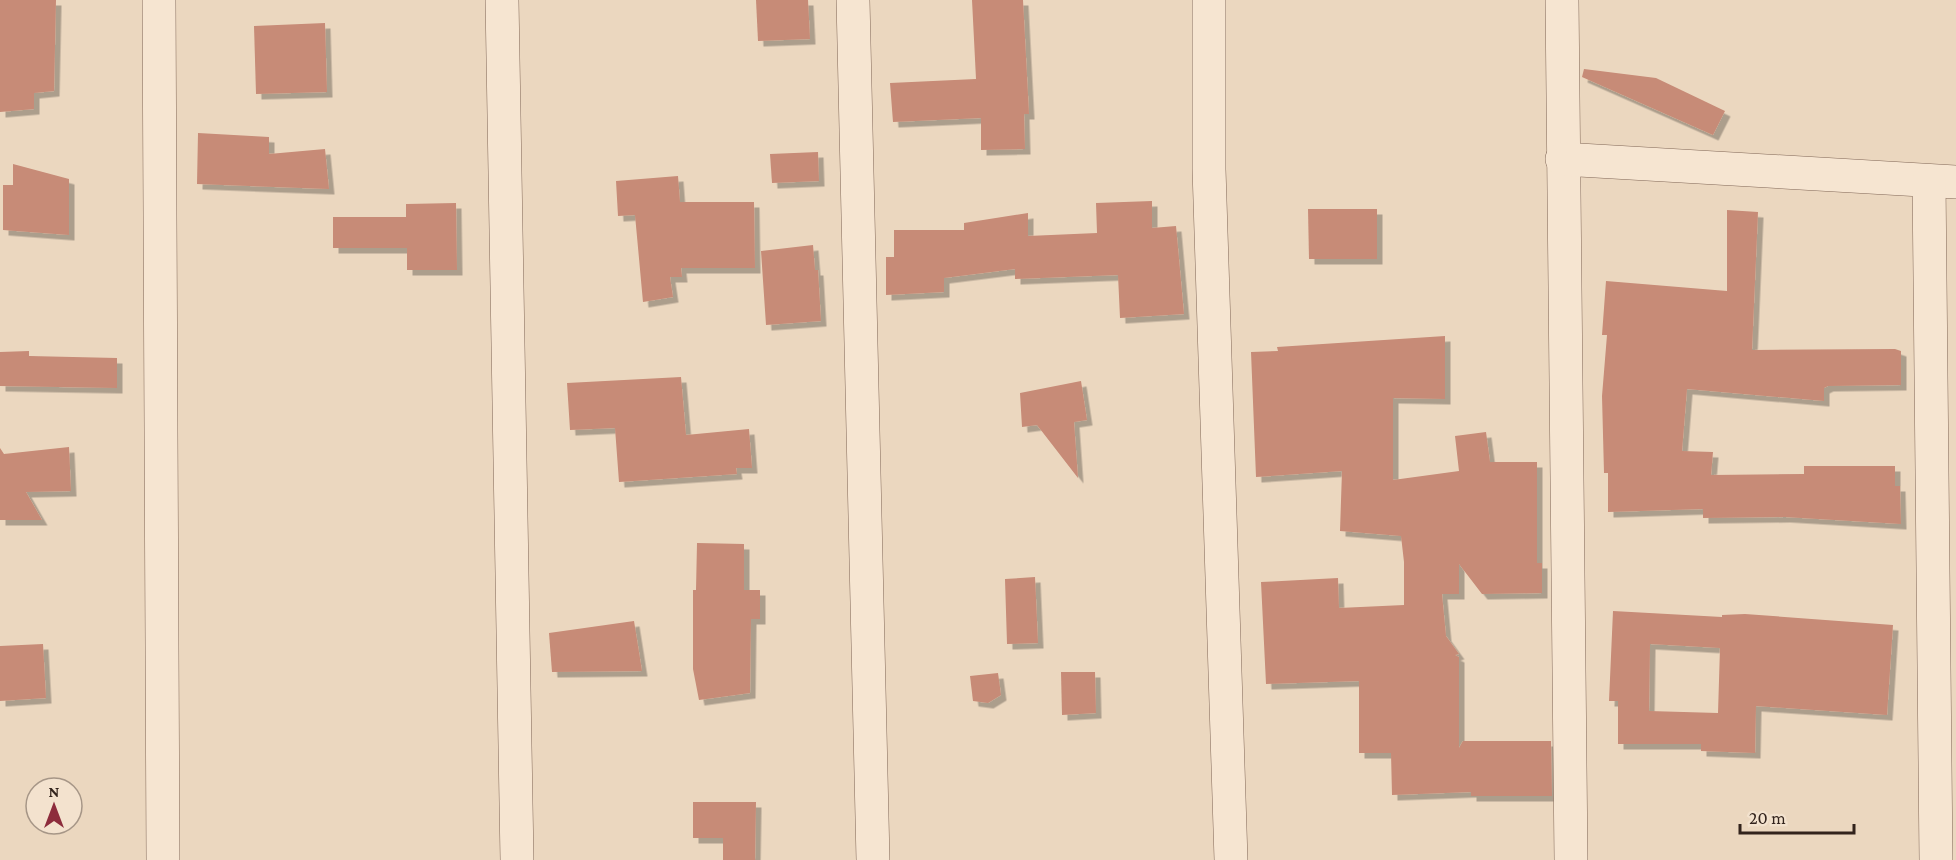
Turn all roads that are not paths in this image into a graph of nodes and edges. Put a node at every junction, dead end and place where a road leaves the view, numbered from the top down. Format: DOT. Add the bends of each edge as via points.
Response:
graph roads {
  1 [pos="159,0"];
  2 [pos="502,0"];
  3 [pos="853,0"];
  4 [pos="1209,0"];
  5 [pos="1562,0"];
  6 [pos="1562,159"];
  7 [pos="1942,182"];
  8 [pos="163,860"];
  9 [pos="517,860"];
  10 [pos="873,860"];
  11 [pos="1231,860"];
  12 [pos="1571,860"];
  13 [pos="1936,860"];
  1 -- 8 [label="street"];
  2 -- 9 [label="street"];
  3 -- 10 [label="street"];
  4 -- 11 [label="street" via="1209,169"];
  5 -- 6 [label="street"];
  6 -- 7 [label="street"];
  6 -- 12 [label="street"];
  7 -- 13 [label="street"];
}
